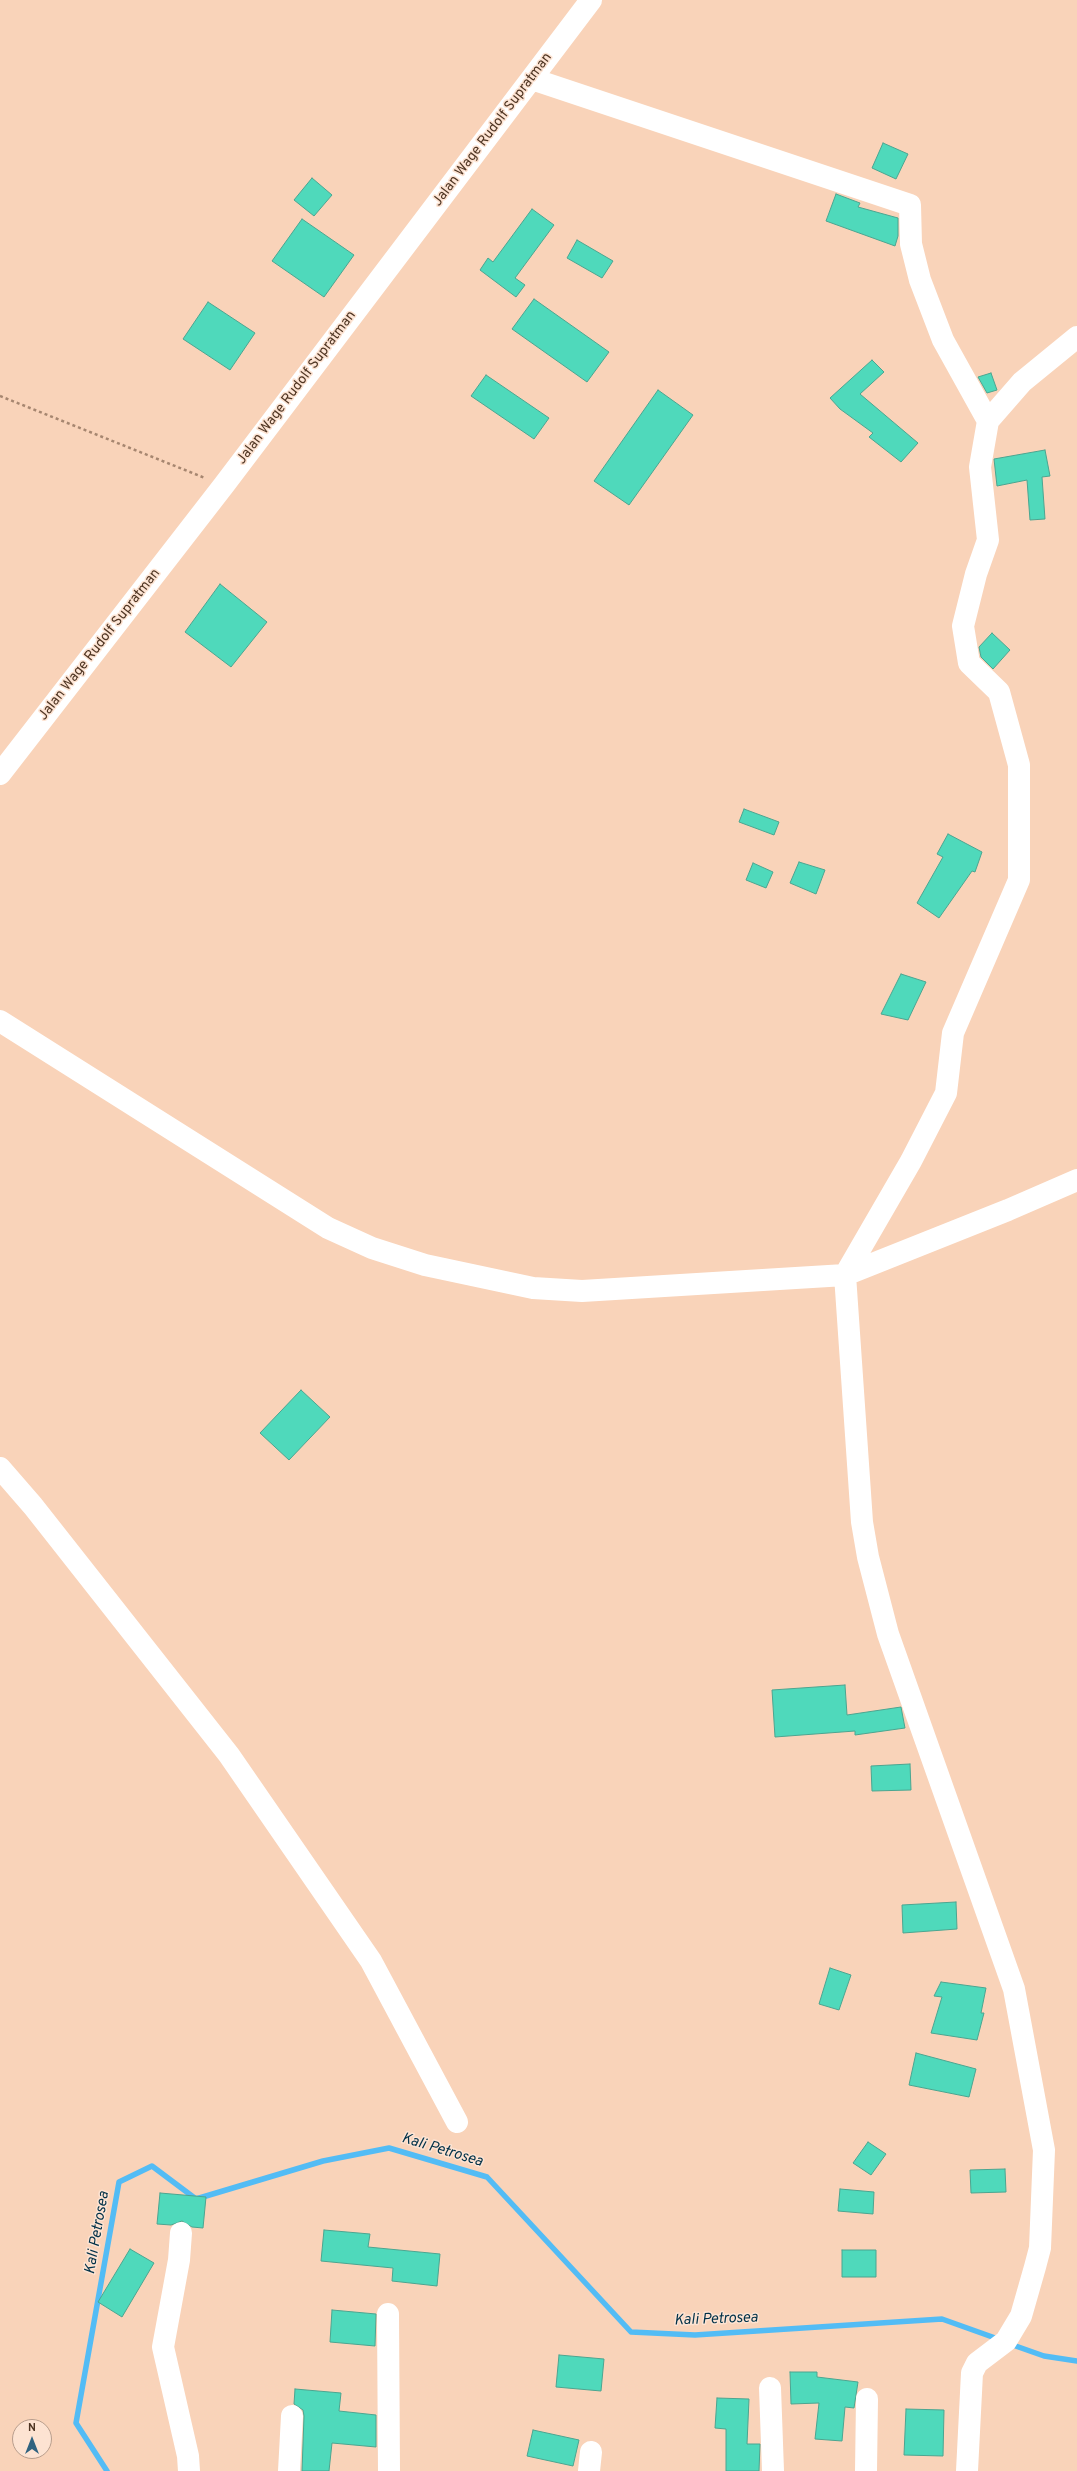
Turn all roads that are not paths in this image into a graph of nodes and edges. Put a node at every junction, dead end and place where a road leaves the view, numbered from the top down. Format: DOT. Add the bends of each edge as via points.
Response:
graph roads {
  1 [pos="591,0"];
  2 [pos="532,79"];
  3 [pos="1077,337"];
  4 [pos="988,421"];
  5 [pos="0,774"];
  6 [pos="0,1022"];
  7 [pos="1077,1180"];
  8 [pos="845,1275"];
  9 [pos="0,1468"];
  10 [pos="457,2122"];
  11 [pos="181,2233"];
  12 [pos="388,2314"];
  13 [pos="770,2388"];
  14 [pos="867,2399"];
  15 [pos="292,2416"];
  16 [pos="189,2471"];
  17 [pos="290,2471"];
  18 [pos="389,2471"];
  19 [pos="773,2471"];
  20 [pos="866,2471"];
  21 [pos="967,2471"];
  1 -- 2 [label="street, Jalan Wage Rudolf Supratman"];
  2 -- 4 [label="street" via="910,205 911,244 920,280 943,340"];
  2 -- 5 [label="street, Jalan Wage Rudolf Supratman" via="224,485"];
  3 -- 4 [label="street" via="1022,382"];
  4 -- 8 [label="street" via="980,466 988,540 976,574 963,626 969,663 999,692 1019,765 1019,880 953,1033 946,1093 911,1161"];
  6 -- 8 [label="street" via="328,1228 372,1248 425,1265 532,1288 582,1291"];
  7 -- 8 [label="street"];
  8 -- 21 [label="street" via="862,1522 868,1557 888,1634 1014,1989 1044,2150 1040,2248 1021,2316 1006,2341 977,2363 972,2373"];
  9 -- 10 [label="street" via="33,1506 229,1755 371,1961"];
  11 -- 16 [label="street" via="179,2260 163,2346 188,2456"];
  12 -- 18 [label="street"];
  13 -- 19 [label="street"];
  14 -- 20 [label="street"];
  15 -- 17 [label="street"];
}
